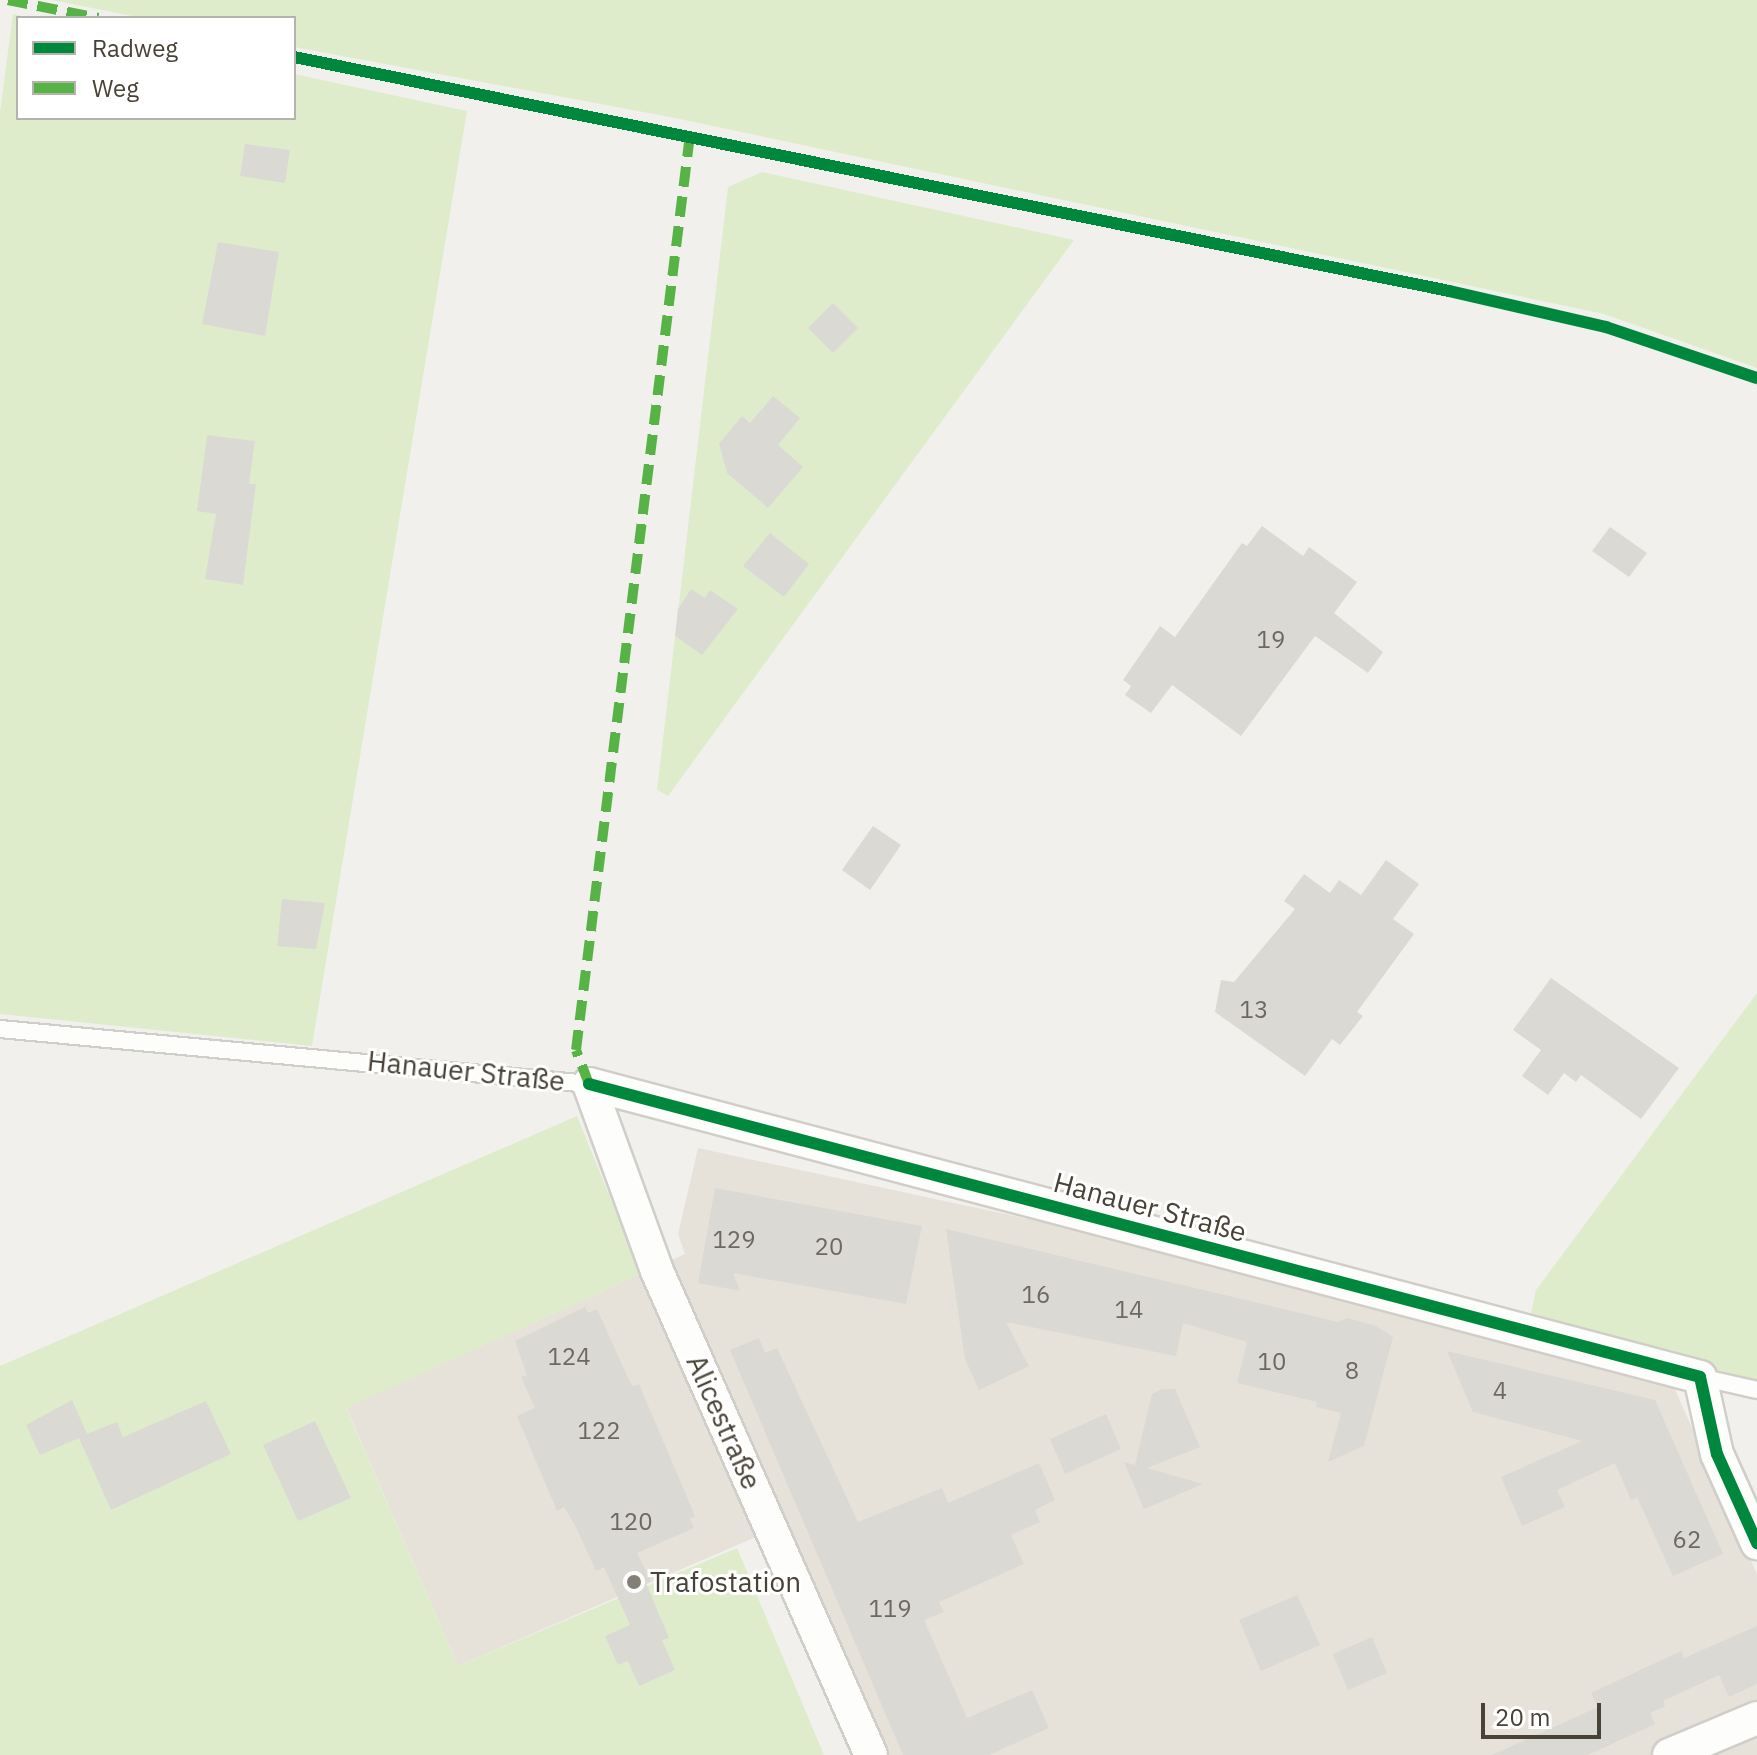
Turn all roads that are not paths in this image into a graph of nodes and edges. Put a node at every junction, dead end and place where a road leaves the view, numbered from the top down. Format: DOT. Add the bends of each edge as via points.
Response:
graph roads {
  1 [pos="0,1029"];
  2 [pos="589,1084"];
  3 [pos="1700,1377"];
  4 [pos="1757,1390"];
  5 [pos="1757,1543"];
  6 [pos="1757,1718"];
  7 [pos="871,1755"];
  8 [pos="1669,1755"];
  1 -- 2 [label="lane, Hanauer Straße"];
  2 -- 3 [label="street, Hanauer Straße"];
  2 -- 7 [label="street, Alicestraße" via="657,1271"];
  3 -- 4 [label="lane, Hanauer Straße"];
  3 -- 5 [label="street" via="1717,1454"];
  6 -- 8 [label="street"];
}
